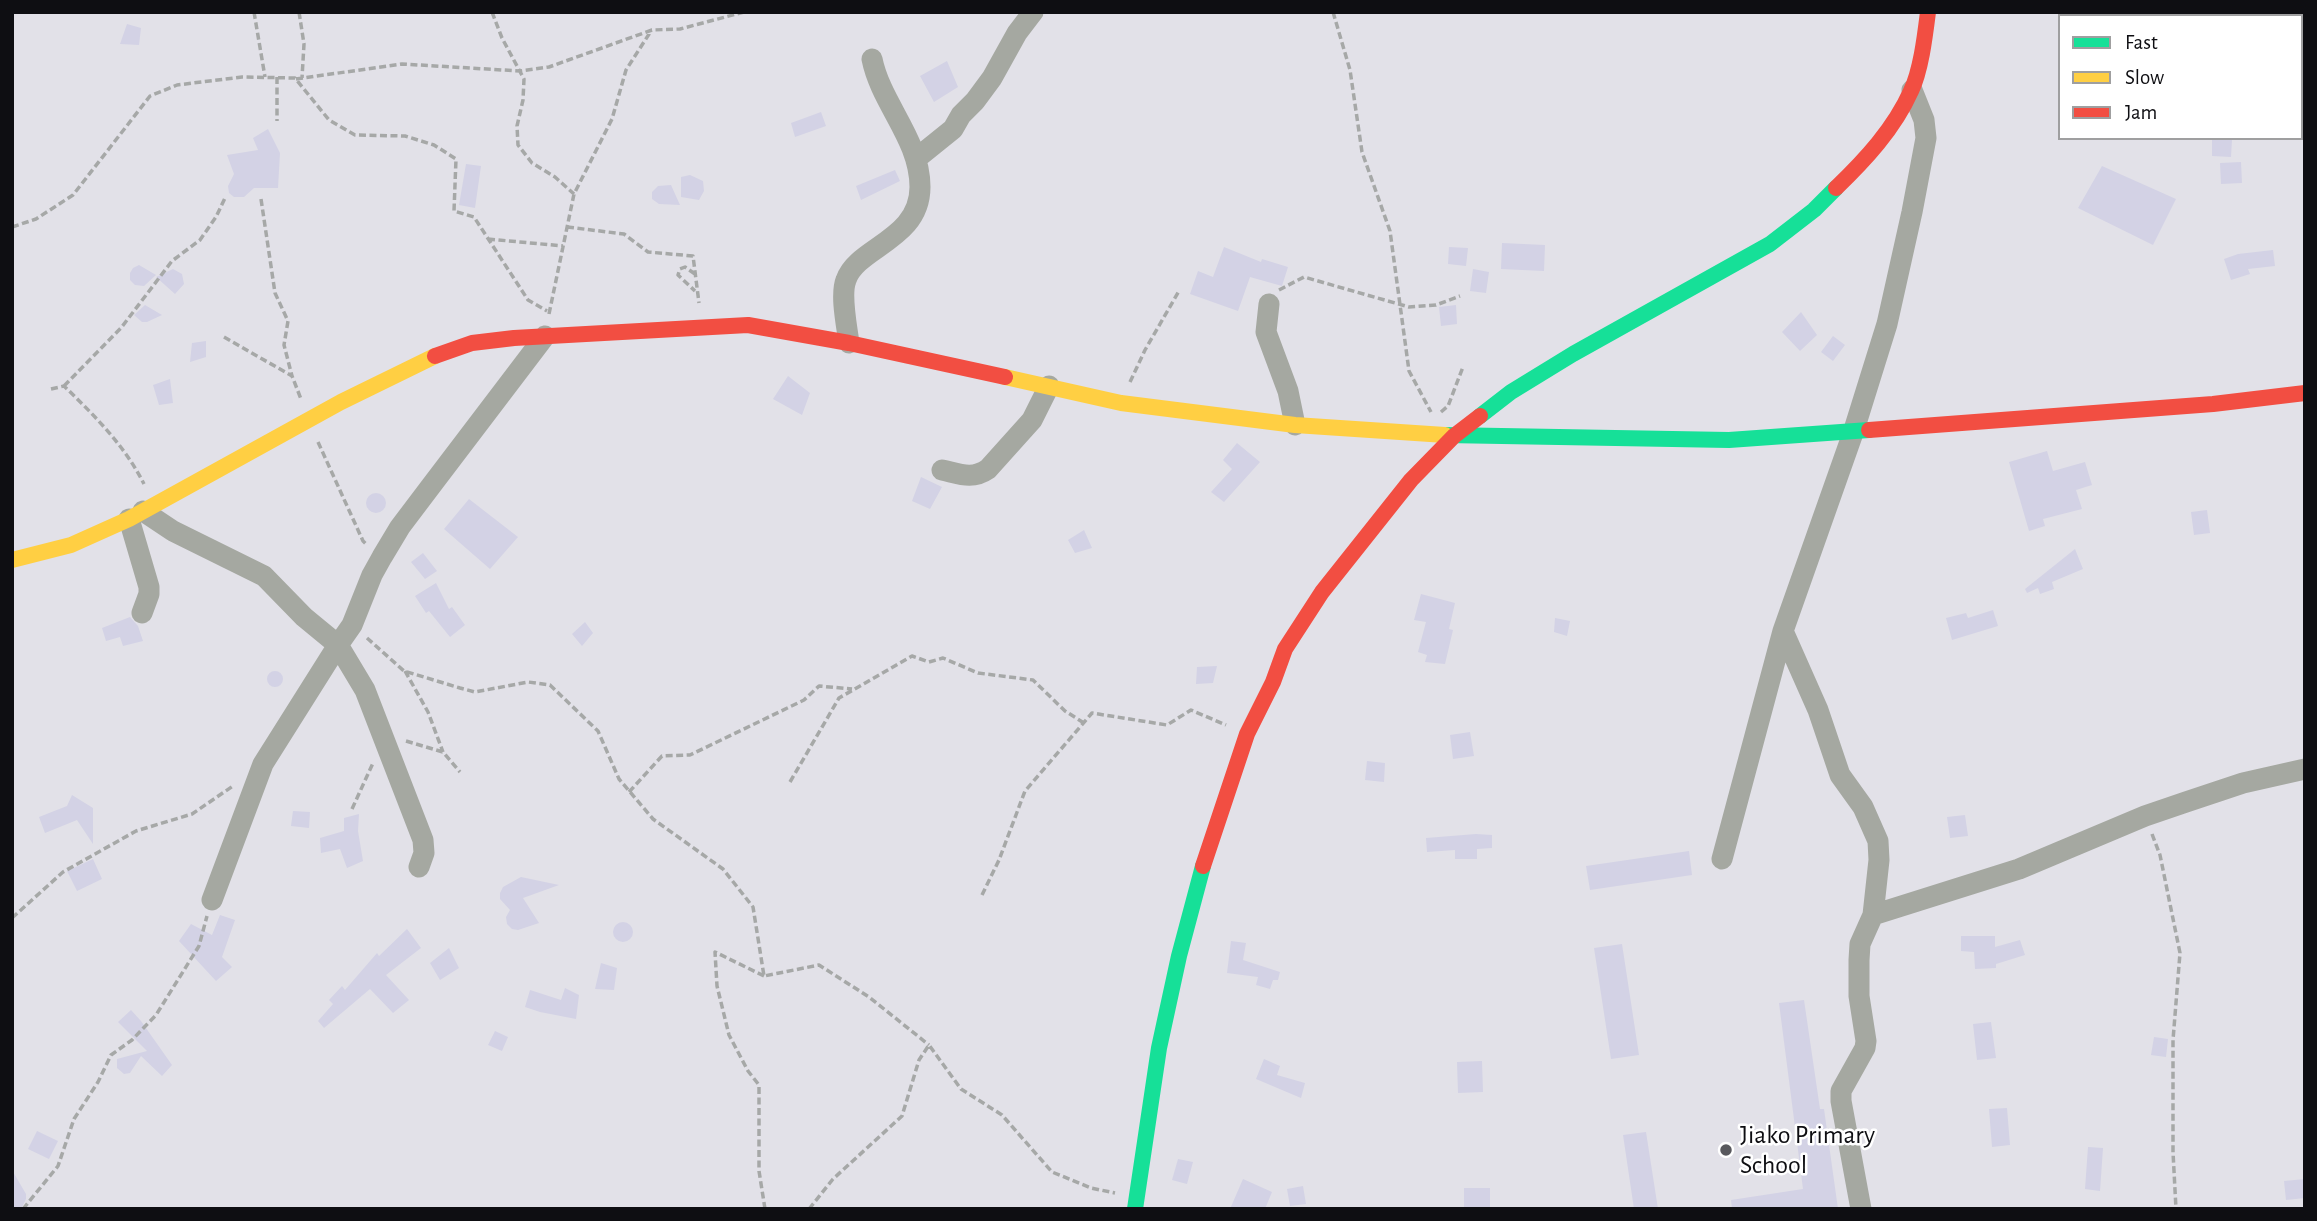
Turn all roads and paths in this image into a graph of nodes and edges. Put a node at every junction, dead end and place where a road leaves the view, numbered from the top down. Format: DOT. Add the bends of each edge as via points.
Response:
graph roads {
  1 [pos="254,12"];
  2 [pos="299,12"];
  3 [pos="492,12"];
  4 [pos="744,12"];
  5 [pos="1033,12"];
  6 [pos="1333,12"];
  7 [pos="1928,12"];
  8 [pos="652,30"];
  9 [pos="872,59"];
  10 [pos="520,71"];
  11 [pos="265,77"];
  12 [pos="277,78"];
  13 [pos="302,78"];
  14 [pos="296,79"];
  15 [pos="1912,90"];
  16 [pos="277,121"];
  17 [pos="917,158"];
  18 [pos="574,194"];
  19 [pos="225,198"];
  20 [pos="261,199"];
  21 [pos="12,227"];
  22 [pos="567,227"];
  23 [pos="488,239"];
  24 [pos="563,247"];
  25 [pos="695,274"];
  26 [pos="1179,291"];
  27 [pos="697,293"];
  28 [pos="1460,296"];
  29 [pos="1269,304"];
  30 [pos="1399,304"];
  31 [pos="549,312"];
  32 [pos="705,327"];
  33 [pos="545,336"];
  34 [pos="224,337"];
  35 [pos="849,343"];
  36 [pos="1463,367"];
  37 [pos="292,376"];
  38 [pos="64,386"];
  39 [pos="1049,386"];
  40 [pos="51,390"];
  41 [pos="2305,393"];
  42 [pos="1121,403"];
  43 [pos="308,420"];
  44 [pos="1295,425"];
  45 [pos="1853,433"];
  46 [pos="1454,436"];
  47 [pos="942,470"];
  48 [pos="142,511"];
  49 [pos="382,557"];
  50 [pos="12,560"];
  51 [pos="142,613"];
  52 [pos="352,625"];
  53 [pos="1783,631"];
  54 [pos="338,645"];
  55 [pos="404,671"];
  56 [pos="854,689"];
  57 [pos="1084,723"];
  58 [pos="1247,734"];
  59 [pos="384,735"];
  60 [pos="443,752"];
  61 [pos="374,761"];
  62 [pos="263,764"];
  63 [pos="2305,769"];
  64 [pos="460,772"];
  65 [pos="790,782"];
  66 [pos="629,792"];
  67 [pos="352,808"];
  68 [pos="2145,816"];
  69 [pos="1721,859"];
  70 [pos="419,867"];
  71 [pos="982,895"];
  72 [pos="212,900"];
  73 [pos="1872,915"];
  74 [pos="12,918"];
  75 [pos="764,976"];
  76 [pos="929,1045"];
  77 [pos="1136,1203"];
  78 [pos="23,1209"];
  79 [pos="765,1209"];
  80 [pos="808,1209"];
  81 [pos="1861,1209"];
  82 [pos="2176,1209"];
  1 -- 11 [label="path"];
  2 -- 13 [label="path" via="304,44"];
  3 -- 10 [label="path"];
  4 -- 8 [label="path" via="680,29"];
  5 -- 17 [label="street" via="953,129"];
  6 -- 30 [label="path" via="1350,70 1362,152 1390,231"];
  7 -- 15 [label="street"];
  8 -- 10 [label="path" via="549,67"];
  8 -- 18 [label="path" via="626,70 612,119"];
  9 -- 17 [label="street" via="876,78"];
  10 -- 13 [label="path" via="402,64"];
  10 -- 18 [label="path" via="524,79 518,145 532,163"];
  11 -- 12 [label="path"];
  11 -- 21 [label="path" via="177,85 150,96 73,195 36,219"];
  12 -- 14 [label="path"];
  12 -- 16 [label="path"];
  13 -- 14 [label="path"];
  14 -- 23 [label="path" via="329,120 355,135 405,136 434,145 456,159 454,211 474,217"];
  15 -- 45 [label="street" via="1924,120 1923,160 1887,324"];
  15 -- 46 [label="street" via="1873,152 1814,210 1770,244 1573,354 1511,392"];
  17 -- 35 [label="street" via="920,187 916,208 897,236 849,272 844,282"];
  18 -- 22 [label="path"];
  19 -- 38 [label="path" via="200,240 172,261 121,328"];
  20 -- 37 [label="path" via="275,293 288,321 284,345"];
  22 -- 24 [label="path"];
  22 -- 25 [label="path" via="624,234 648,252 693,256"];
  23 -- 24 [label="path"];
  23 -- 31 [label="path" via="528,300"];
  24 -- 31 [label="path"];
  25 -- 27 [label="path"];
  25 -- 27 [label="path" via="685,267 678,275"];
  26 -- 42 [label="path"];
  27 -- 32 [label="path"];
  28 -- 30 [label="path" via="1436,305"];
  29 -- 30 [label="path" via="1282,287 1304,277"];
  29 -- 44 [label="street" via="1266,332"];
  30 -- 36 [label="path" via="1409,371 1434,418 1448,406"];
  31 -- 33 [label="path"];
  32 -- 33 [label="street"];
  32 -- 35 [label="street" via="748,325"];
  33 -- 43 [label="street" via="472,343 427,359"];
  33 -- 49 [label="street" via="430,486"];
  34 -- 37 [label="path"];
  35 -- 39 [label="street"];
  37 -- 43 [label="path"];
  38 -- 40 [label="path"];
  38 -- 48 [label="path" via="119,444"];
  39 -- 42 [label="street"];
  39 -- 47 [label="street" via="1032,420 988,469 971,477"];
  41 -- 45 [label="street"];
  42 -- 44 [label="street"];
  43 -- 48 [label="street"];
  43 -- 49 [label="path" via="363,541"];
  44 -- 46 [label="street"];
  45 -- 46 [label="street" via="1729,440"];
  45 -- 53 [label="street"];
  46 -- 58 [label="street" via="1411,480 1322,592 1285,649"];
  48 -- 50 [label="street" via="71,545"];
  48 -- 51 [label="street" via="149,587"];
  48 -- 54 [label="street" via="264,576"];
  49 -- 52 [label="street"];
  52 -- 54 [label="street"];
  52 -- 55 [label="path"];
  53 -- 69 [label="street"];
  53 -- 73 [label="street" via="1840,775 1863,807 1878,841"];
  54 -- 59 [label="street" via="365,690"];
  54 -- 62 [label="street"];
  55 -- 60 [label="path" via="428,712"];
  55 -- 66 [label="path" via="475,692 528,682 550,685 598,731"];
  56 -- 57 [label="path" via="912,656 929,662 943,658 978,673 1033,680"];
  56 -- 65 [label="path" via="839,698"];
  56 -- 66 [label="path" via="819,686 804,701 690,755 662,756"];
  57 -- 58 [label="path" via="1092,713 1167,725 1191,710"];
  57 -- 71 [label="path" via="1025,791"];
  58 -- 77 [label="street" via="1208,846 1179,956 1159,1048"];
  59 -- 60 [label="path"];
  59 -- 70 [label="street" via="423,840"];
  60 -- 64 [label="path"];
  61 -- 67 [label="path"];
  62 -- 72 [label="street"];
  62 -- 74 [label="path" via="192,814 136,831 64,872"];
  63 -- 68 [label="street" via="2244,783"];
  66 -- 75 [label="path" via="653,820 723,869 753,907"];
  68 -- 73 [label="street" via="2020,869"];
  68 -- 82 [label="path" via="2160,855 2180,953 2174,1040"];
  72 -- 78 [label="path" via="199,946 185,969 156,1015 111,1055 74,1119 58,1167"];
  73 -- 81 [label="street" via="1860,944 1858,971 1865,1048 1841,1091"];
  75 -- 76 [label="path" via="819,965 869,997"];
  75 -- 79 [label="path" via="715,952 717,986 729,1035 759,1085 759,1171"];
  76 -- 77 [label="path" via="961,1089 1002,1115 1052,1172"];
  76 -- 80 [label="path" via="919,1060 902,1116 833,1179"];
}
